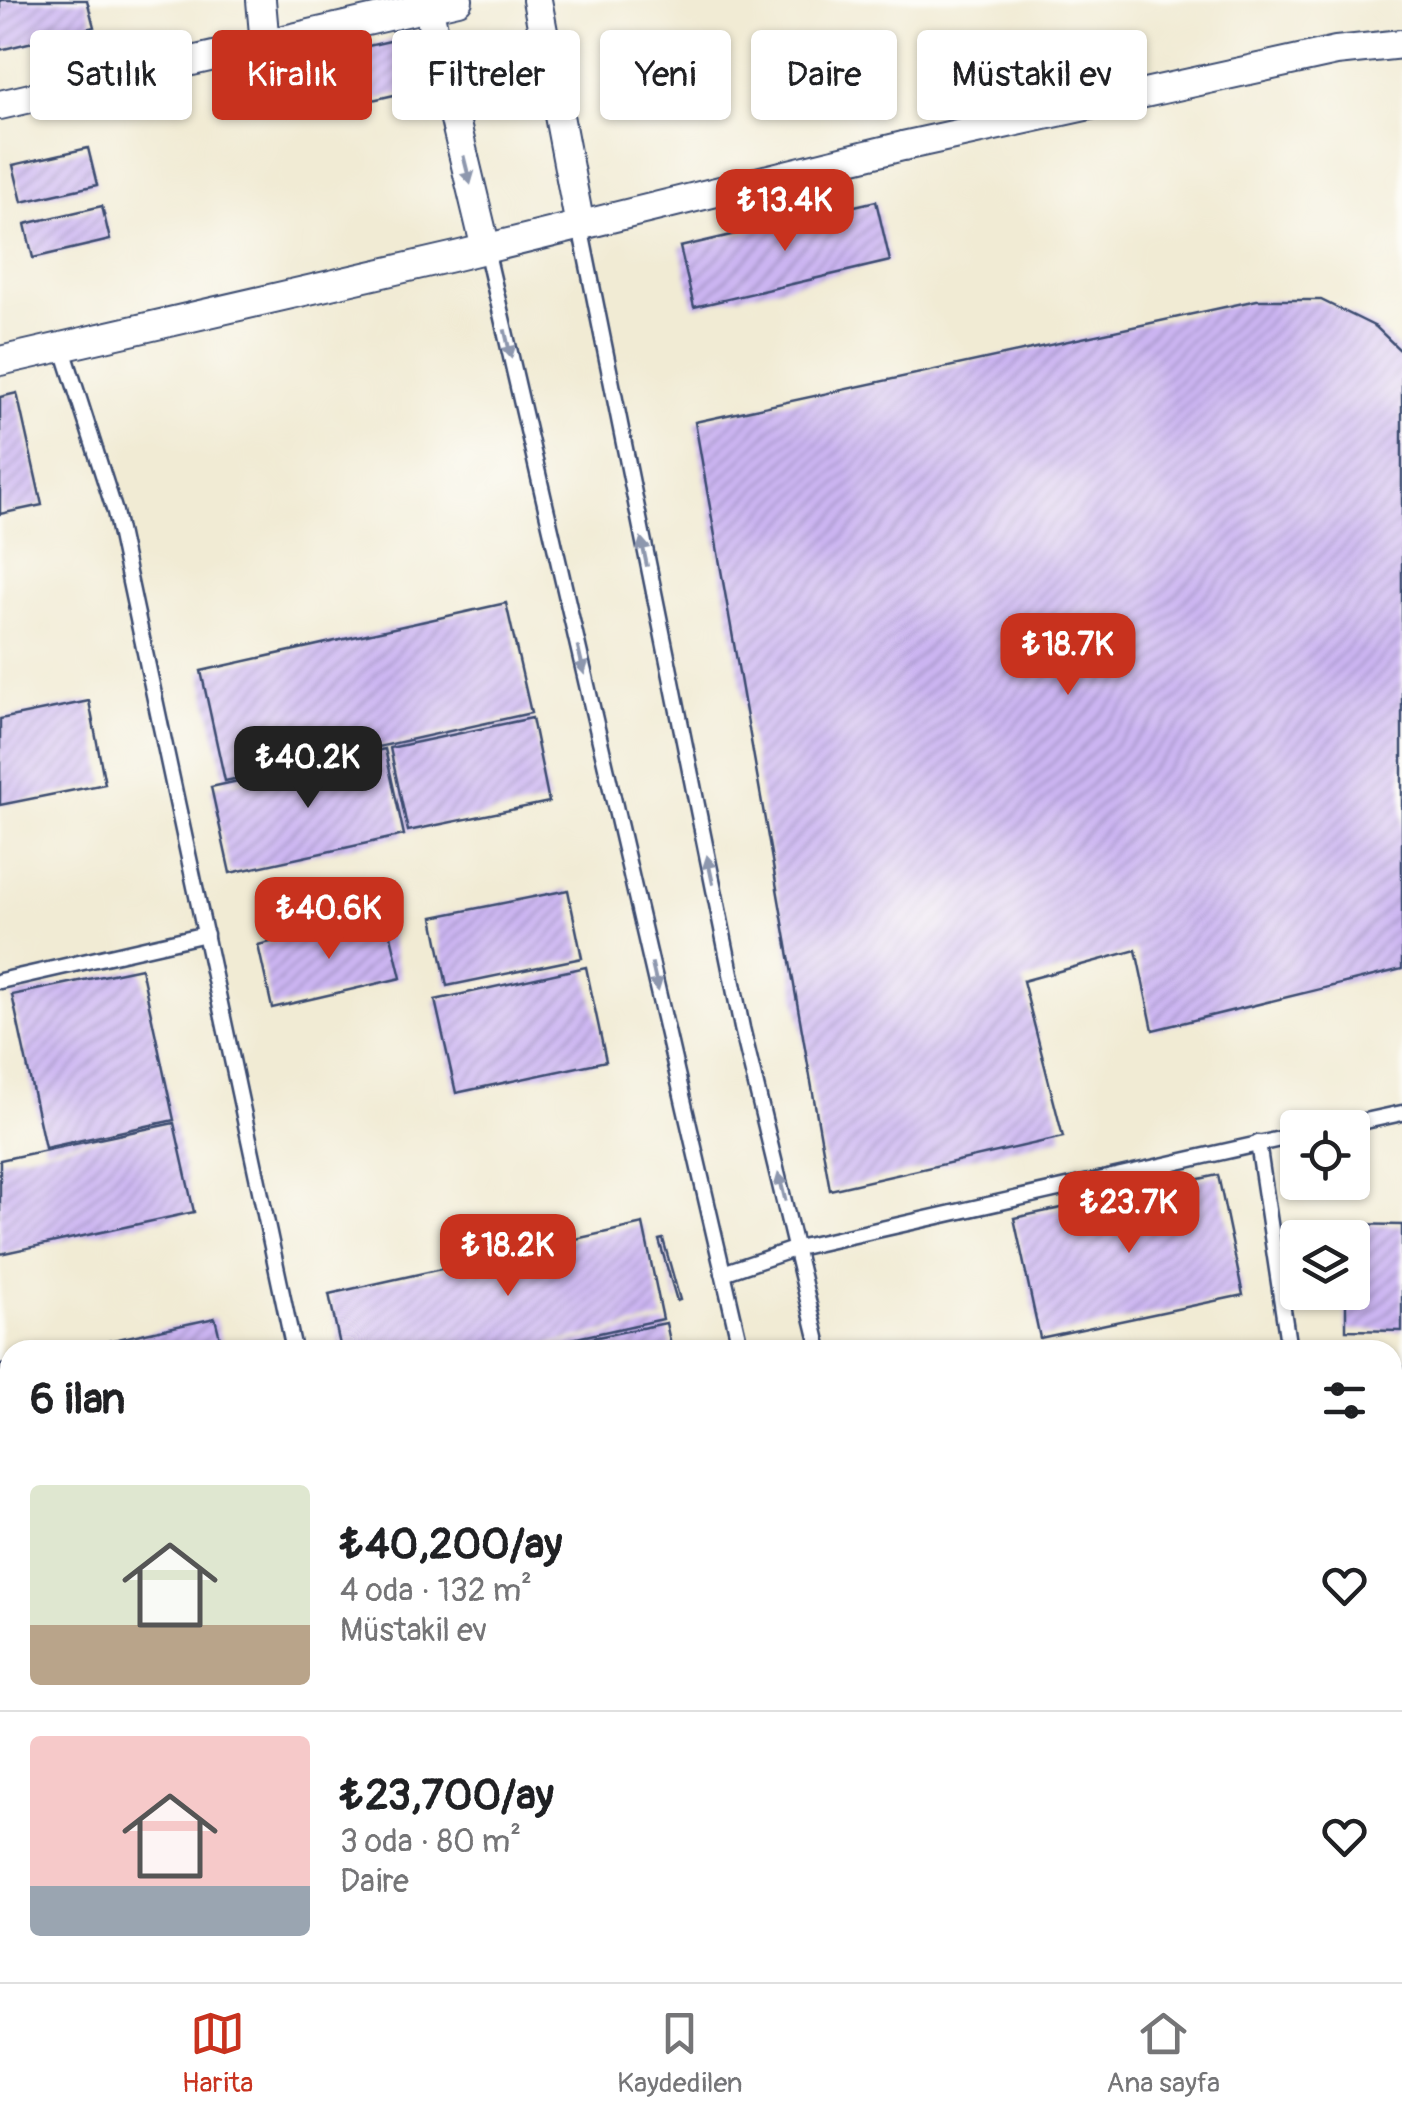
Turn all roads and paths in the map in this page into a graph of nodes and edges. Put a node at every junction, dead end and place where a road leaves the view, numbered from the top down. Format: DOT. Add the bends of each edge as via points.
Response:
graph roads {
  1 [pos="261,0"];
  2 [pos="458,0"];
  3 [pos="537,0"];
  4 [pos="428,7"];
  5 [pos="264,30"];
  6 [pos="329,30"];
  7 [pos="1402,44"];
  8 [pos="212,57"];
  9 [pos="0,105"];
  10 [pos="580,226"];
  11 [pos="486,248"];
  12 [pos="63,349"];
  13 [pos="0,362"];
  14 [pos="206,934"];
  15 [pos="0,982"];
  16 [pos="1402,1113"];
  17 [pos="1370,1120"];
  18 [pos="1280,1139"];
  19 [pos="1258,1143"];
  20 [pos="797,1248"];
  21 [pos="723,1274"];
  22 [pos="292,1340"];
  23 [pos="739,1340"];
  24 [pos="818,1340"];
  25 [pos="1288,1340"];
  1 -- 5 [label="street"];
  2 -- 4 [label="street"];
  3 -- 10 [label="street"];
  4 -- 6 [label="street"];
  4 -- 11 [label="street, one-way"];
  7 -- 10 [label="street" via="1336,51 903,146"];
  8 -- 9 [label="street"];
  10 -- 11 [label="street"];
  20 -- 10 [label="lane, one-way" via="742,1028"];
  11 -- 12 [label="street"];
  11 -- 21 [label="lane, one-way"];
  12 -- 13 [label="street"];
  12 -- 14 [label="lane" via="115,512"];
  14 -- 15 [label="lane"];
  14 -- 22 [label="lane"];
  16 -- 17 [label="lane"];
  18 -- 19 [label="lane"];
  19 -- 20 [label="lane"];
  19 -- 25 [label="lane"];
  20 -- 21 [label="lane"];
  20 -- 24 [label="lane"];
  21 -- 23 [label="lane"];
}
